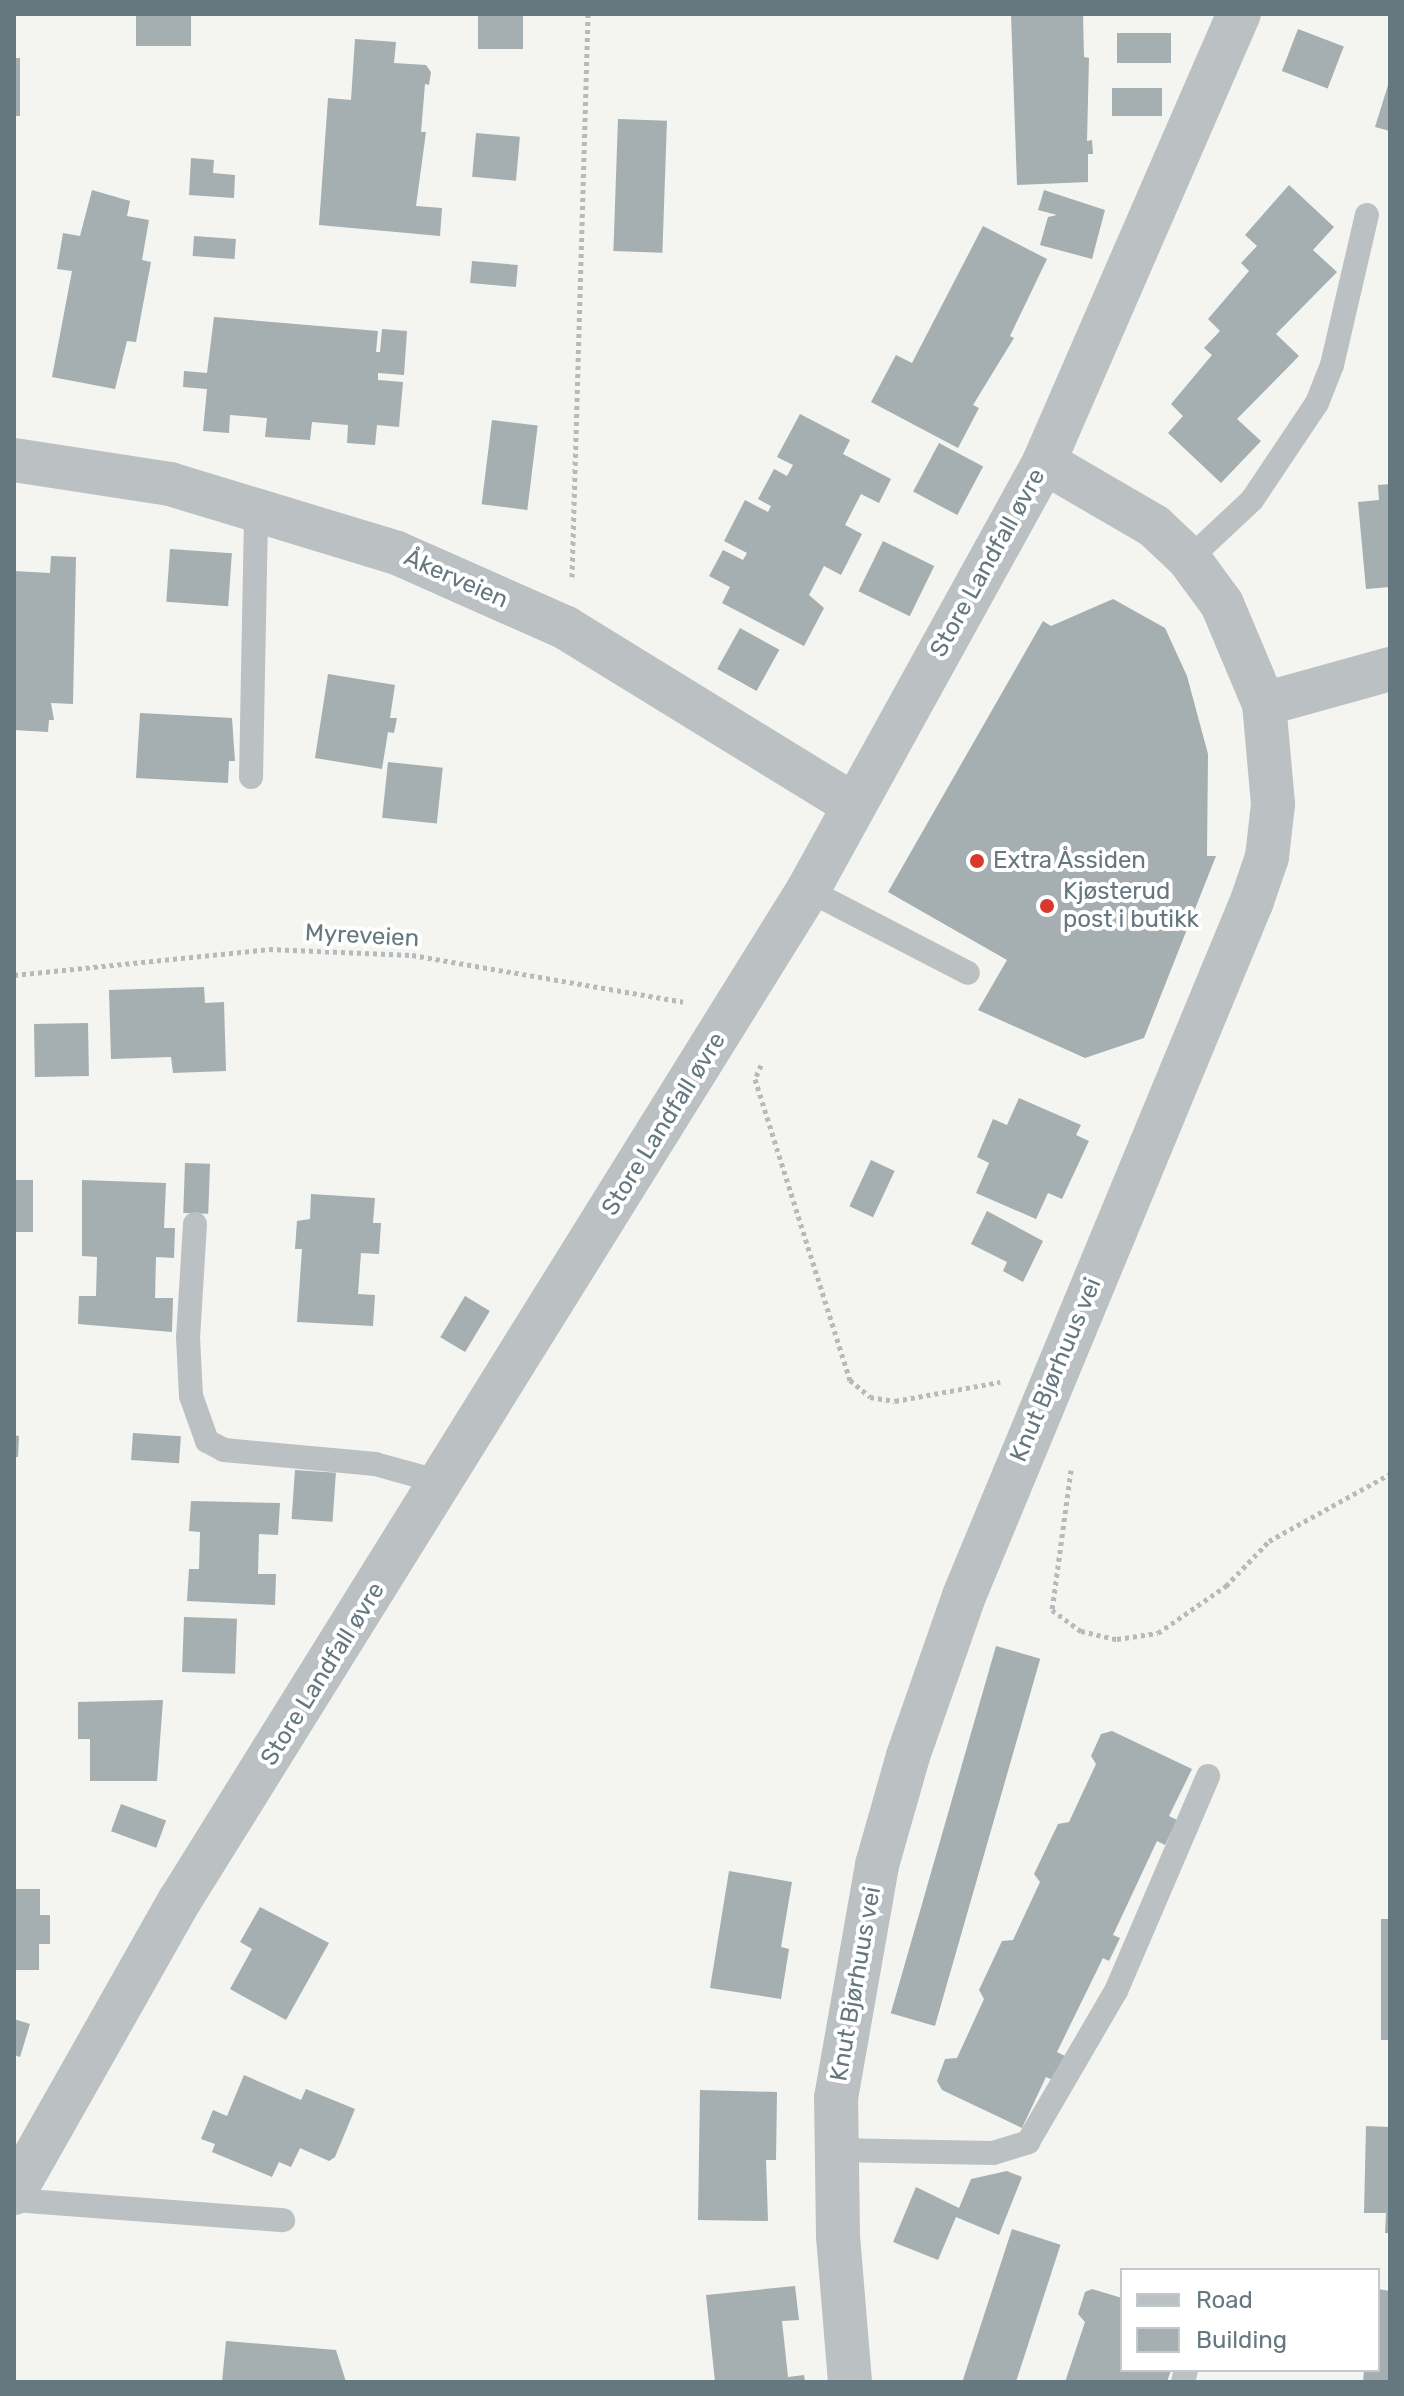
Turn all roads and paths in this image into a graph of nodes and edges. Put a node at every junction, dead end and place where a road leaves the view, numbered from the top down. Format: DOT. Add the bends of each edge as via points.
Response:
graph roads {
  1 [pos="588,14"];
  2 [pos="1239,14"];
  3 [pos="1367,215"];
  4 [pos="14,460"];
  5 [pos="1044,462"];
  6 [pos="256,510"];
  7 [pos="1189,559"];
  8 [pos="566,628"];
  9 [pos="1390,669"];
  10 [pos="1264,704"];
  11 [pos="251,777"];
  12 [pos="854,805"];
  13 [pos="808,890"];
  14 [pos="968,973"];
  15 [pos="14,975"];
  16 [pos="691,1003"];
  17 [pos="765,1055"];
  18 [pos="195,1224"];
  19 [pos="1044,1400"];
  20 [pos="1072,1465"];
  21 [pos="1390,1474"];
  22 [pos="444,1483"];
  23 [pos="1208,1776"];
  24 [pos="834,2150"];
  25 [pos="14,2193"];
  26 [pos="14,2200"];
  27 [pos="283,2220"];
  28 [pos="850,2382"];
  1 -- 8 [label="path" via="574,535"];
  2 -- 5 [label="street, Store Landfall øvre"];
  3 -- 7 [label="lane" via="1343,325 1317,403 1252,500"];
  4 -- 6 [label="street, Åkerveien" via="170,484"];
  5 -- 7 [label="street, Knut Bjørhuus vei" via="1154,526"];
  5 -- 12 [label="street, Store Landfall øvre"];
  6 -- 8 [label="street, Åkerveien" via="397,553"];
  6 -- 11 [label="lane"];
  7 -- 10 [label="street, Knut Bjørhuus vei" via="1222,604"];
  8 -- 12 [label="street, Åkerveien"];
  9 -- 10 [label="street"];
  10 -- 19 [label="street, Knut Bjørhuus vei" via="1273,804 1267,857"];
  12 -- 13 [label="street, Store Landfall øvre"];
  13 -- 14 [label="lane"];
  13 -- 22 [label="street, Store Landfall øvre"];
  15 -- 16 [label="path, Myreveien" via="301,950 412,955"];
  17 -- 19 [label="path" via="755,1079 850,1380 870,1397 895,1401 1001,1382"];
  18 -- 22 [label="lane" via="190,1381 198,1425 207,1441 224,1450 375,1464"];
  19 -- 24 [label="street, Knut Bjørhuus vei" via="964,1596 908,1756 877,1865 851,1987"];
  20 -- 21 [label="path" via="1052,1610 1081,1631 1117,1639 1158,1633 1226,1586 1269,1541"];
  22 -- 25 [label="street, Store Landfall øvre" via="180,1900"];
  23 -- 24 [label="lane" via="1116,1991 1028,2142 993,2153"];
  24 -- 28 [label="street, Knut Bjørhuus vei"];
  26 -- 27 [label="lane"];
}
